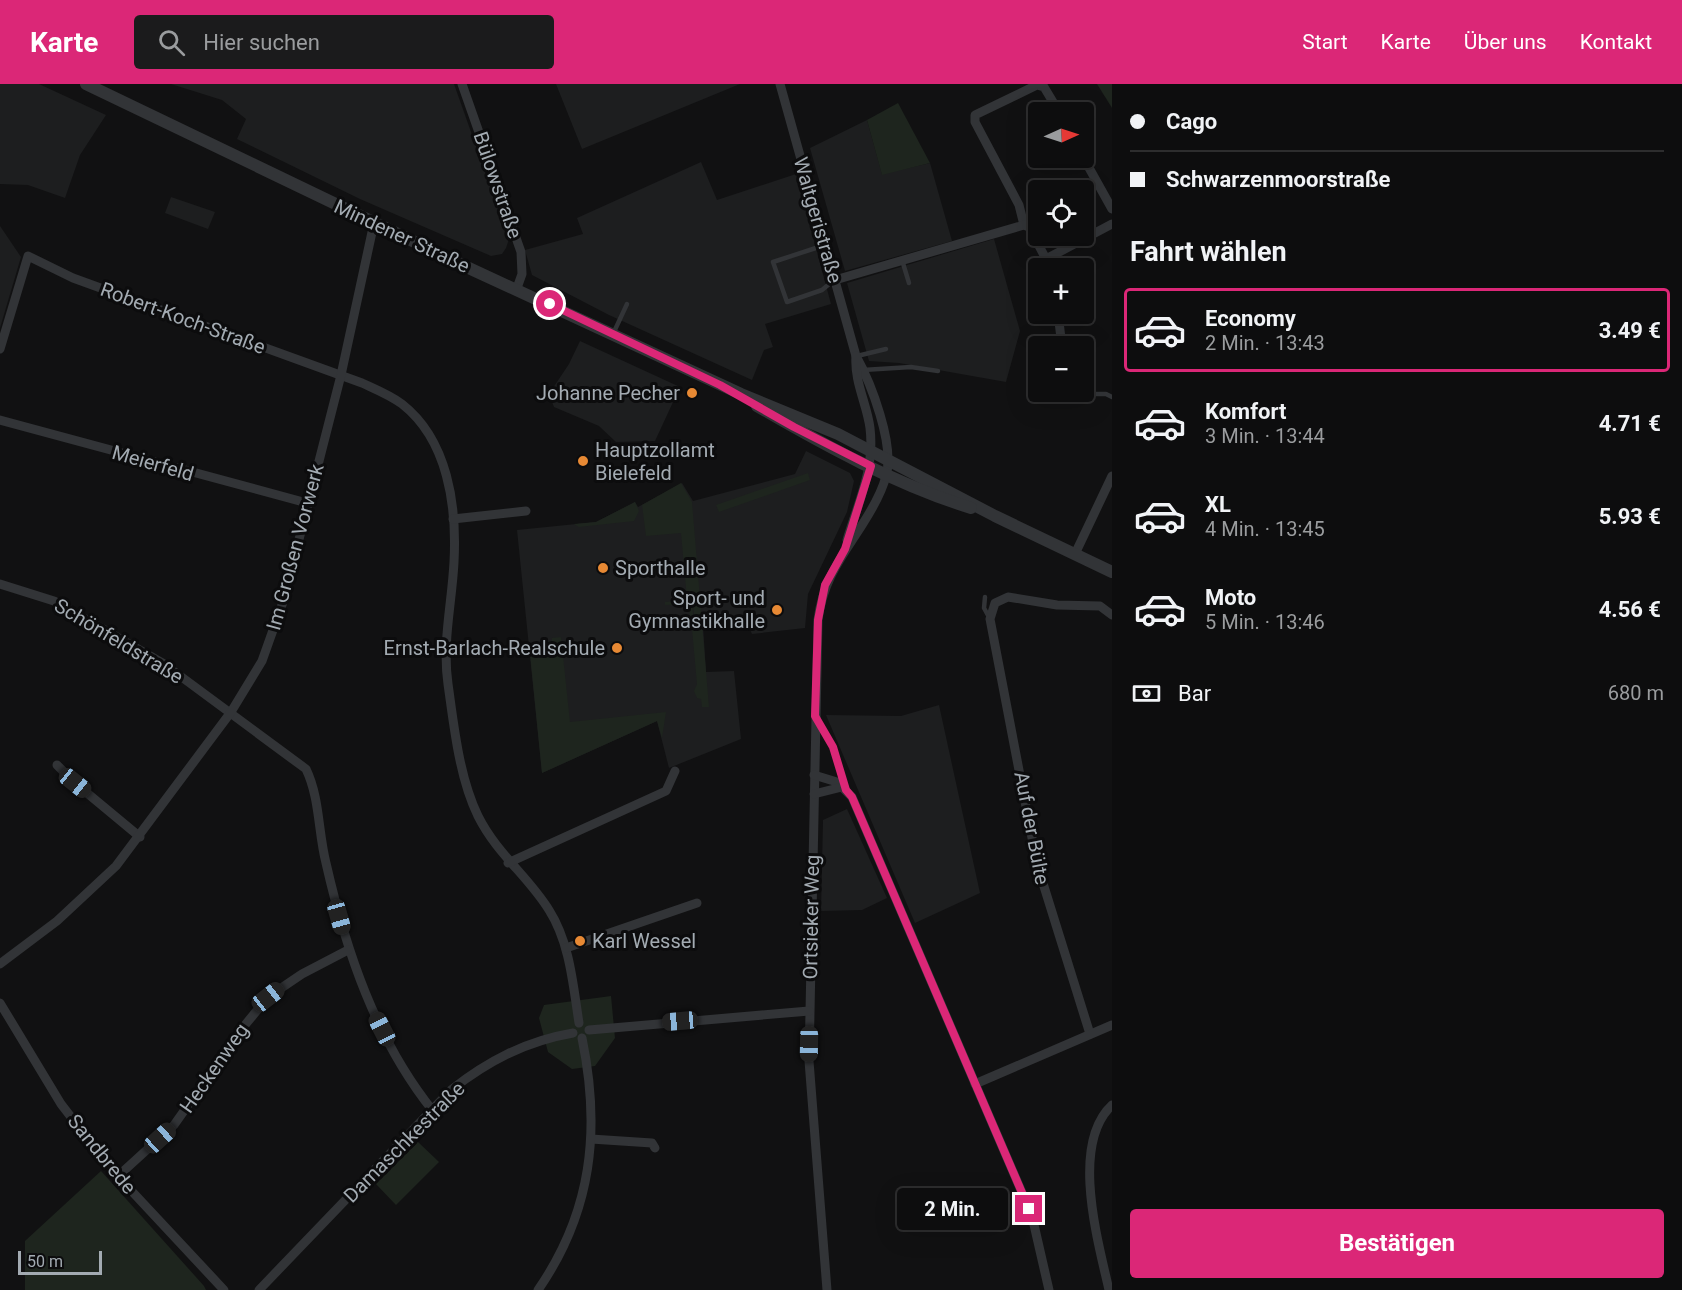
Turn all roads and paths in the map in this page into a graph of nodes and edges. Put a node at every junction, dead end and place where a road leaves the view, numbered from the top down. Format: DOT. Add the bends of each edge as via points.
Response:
graph roads {
  1 [pos="86,84"];
  2 [pos="462,84"];
  3 [pos="780,84"];
  4 [pos="1053,102"];
  5 [pos="1089,168"];
  6 [pos="1112,209"];
  7 [pos="374,224"];
  8 [pos="1112,224"];
  9 [pos="1024,225"];
  10 [pos="825,245"];
  11 [pos="1043,258"];
  12 [pos="1056,258"];
  13 [pos="902,260"];
  14 [pos="835,280"];
  15 [pos="909,283"];
  16 [pos="517,288"];
  17 [pos="627,304"];
  18 [pos="613,334"];
  19 [pos="886,349"];
  20 [pos="0,350"];
  21 [pos="856,356"];
  22 [pos="859,370"];
  23 [pos="938,371"];
  24 [pos="340,375"];
  25 [pos="720,385"];
  26 [pos="1094,394"];
  27 [pos="1112,397"];
  28 [pos="0,420"];
  29 [pos="871,451"];
  30 [pos="886,459"];
  31 [pos="871,466"];
  32 [pos="887,474"];
  33 [pos="1112,476"];
  34 [pos="307,503"];
  35 [pos="526,511"];
  36 [pos="995,516"];
  37 [pos="453,519"];
  38 [pos="845,549"];
  39 [pos="1075,554"];
  40 [pos="1112,572"];
  41 [pos="0,584"];
  42 [pos="984,597"];
  43 [pos="1112,615"];
  44 [pos="990,619"];
  45 [pos="231,712"];
  46 [pos="815,716"];
  47 [pos="57,765"];
  48 [pos="675,771"];
  49 [pos="814,775"];
  50 [pos="844,789"];
  51 [pos="813,794"];
  52 [pos="140,837"];
  53 [pos="508,863"];
  54 [pos="697,903"];
  55 [pos="566,948"];
  56 [pos="348,950"];
  57 [pos="0,964"];
  58 [pos="0,1003"];
  59 [pos="809,1011"];
  60 [pos="579,1023"];
  61 [pos="1112,1025"];
  62 [pos="588,1030"];
  63 [pos="573,1033"];
  64 [pos="1090,1034"];
  65 [pos="582,1038"];
  66 [pos="975,1084"];
  67 [pos="1112,1105"];
  68 [pos="433,1111"];
  69 [pos="591,1139"];
  70 [pos="656,1148"];
  71 [pos="117,1177"];
  72 [pos="224,1290"];
  73 [pos="259,1290"];
  74 [pos="538,1290"];
  75 [pos="827,1290"];
  76 [pos="1049,1290"];
  77 [pos="1109,1290"];
  1 -- 7 [label="street, Mindener Straße"];
  2 -- 16 [label="street, Bülowstraße" via="521,252 522,274"];
  3 -- 10 [label="street, Waltgeristraße"];
  4 -- 9 [label="street" via="1044,87 1037,85 975,115 975,122 1019,205"];
  5 -- 6 [label="street"];
  7 -- 16 [label="street, Mindener Straße"];
  7 -- 24 [label="street, Im Großen Vorwerk"];
  8 -- 12 [label="street"];
  9 -- 11 [label="street" via="1029,227"];
  9 -- 13 [label="street"];
  10 -- 14 [label="street, Waltgeristraße"];
  10 -- 14 [label="lane" via="773,262 787,302 822,290"];
  13 -- 14 [label="street"];
  13 -- 15 [label="lane"];
  14 -- 21 [label="street, Waltgeristraße"];
  16 -- 18 [label="street, Mindener Straße"];
  17 -- 18 [label="lane"];
  18 -- 25 [label="street, Mindener Straße"];
  19 -- 21 [label="lane"];
  20 -- 24 [label="street, Robert-Koch-Straße" via="28,256 73,278"];
  21 -- 22 [label="street, Waltgeristraße"];
  22 -- 23 [label="lane" via="911,367"];
  22 -- 29 [label="street, Waltgeristraße"];
  22 -- 30 [label="street, Waltgeristraße" via="883,424"];
  24 -- 34 [label="street, Im Großen Vorwerk"];
  24 -- 37 [label="street, Robert-Koch-Straße" via="389,395 425,428 443,465"];
  25 -- 29 [label="street, Mindener Straße" via="802,417"];
  25 -- 31 [label="street, Mindener Straße"];
  26 -- 27 [label="lane"];
  28 -- 34 [label="street, Meierfeld"];
  29 -- 30 [label="street, Mindener Straße"];
  29 -- 31 [label="street, Waltgeristraße"];
  30 -- 32 [label="street"];
  30 -- 36 [label="street, Mindener Straße"];
  31 -- 32 [label="street, Mindener Straße"];
  31 -- 38 [label="street, Ortsieker Weg"];
  32 -- 36 [label="street, Mindener Straße" via="948,501"];
  32 -- 38 [label="street, Ortsieker Weg"];
  33 -- 39 [label="street"];
  34 -- 45 [label="street, Im Großen Vorwerk" via="272,636 251,682"];
  35 -- 37 [label="street"];
  36 -- 39 [label="street, Mindener Straße"];
  37 -- 53 [label="street, Robert-Koch-Straße" via="454,563 446,632 448,683 471,797 486,832"];
  38 -- 46 [label="street, Ortsieker Weg" via="825,585 819,613"];
  39 -- 40 [label="street, Mindener Straße"];
  41 -- 45 [label="street, Schönfeldstraße" via="54,601 85,617 164,664"];
  42 -- 44 [label="lane, Auf der Bülte"];
  43 -- 44 [label="street" via="1100,606 1057,605 1008,597 992,608"];
  44 -- 64 [label="street, Auf der Bülte" via="1037,864"];
  45 -- 52 [label="street, Im Großen Vorwerk"];
  45 -- 56 [label="street, Schönfeldstraße" via="298,761 309,775 322,849"];
  46 -- 49 [label="street, Ortsieker Weg"];
  46 -- 50 [label="lane" via="833,747"];
  47 -- 52 [label="street"];
  48 -- 53 [label="street" via="666,791"];
  49 -- 50 [label="street" via="837,782"];
  49 -- 51 [label="street, Ortsieker Weg"];
  50 -- 51 [label="street"];
  50 -- 66 [label="street" via="865,826"];
  51 -- 59 [label="street, Ortsieker Weg"];
  52 -- 57 [label="street, Im Großen Vorwerk" via="87,895"];
  53 -- 55 [label="street, Robert-Koch-Straße" via="550,910"];
  54 -- 55 [label="street"];
  55 -- 60 [label="street, Robert-Koch-Straße"];
  56 -- 68 [label="street, Schönfeldstraße" via="390,1044"];
  56 -- 71 [label="street, Heckenweg" via="268,997 244,1024 174,1125"];
  58 -- 71 [label="street, Sandbrede" via="61,1104"];
  59 -- 62 [label="street"];
  59 -- 75 [label="street, Ortsieker Weg" via="810,1095"];
  60 -- 62 [label="street"];
  60 -- 63 [label="street"];
  61 -- 64 [label="street"];
  62 -- 65 [label="street"];
  63 -- 65 [label="street"];
  63 -- 68 [label="street, Damaschkestraße" via="539,1041 493,1061 451,1090"];
  64 -- 66 [label="street"];
  65 -- 69 [label="street" via="590,1091"];
  66 -- 76 [label="street" via="1032,1216"];
  67 -- 77 [label="street" via="1097,1123 1090,1156 1095,1216"];
  68 -- 73 [label="street, Damaschkestraße"];
  69 -- 70 [label="street" via="652,1143"];
  69 -- 74 [label="street" via="590,1165 576,1221"];
  71 -- 72 [label="street, Sandbrede"];
}
